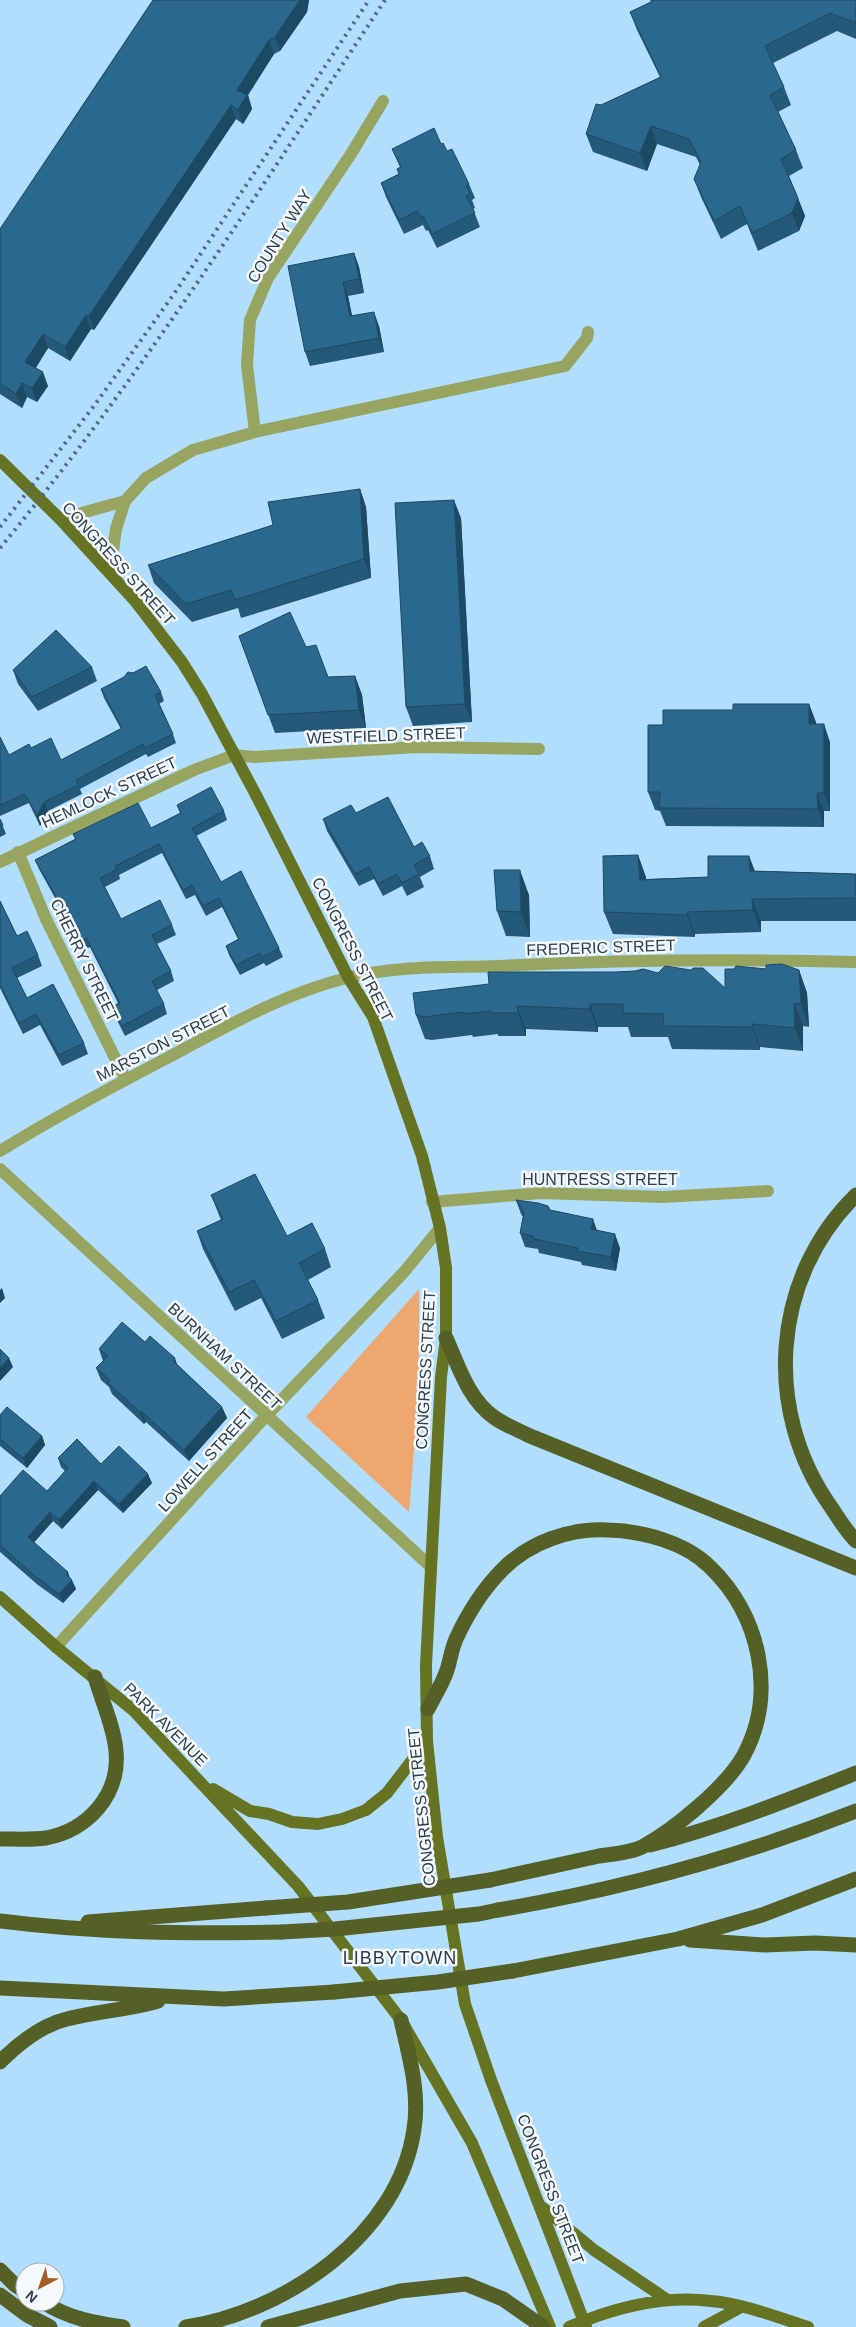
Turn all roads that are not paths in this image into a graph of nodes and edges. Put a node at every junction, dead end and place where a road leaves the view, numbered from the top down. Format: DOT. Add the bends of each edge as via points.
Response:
graph roads {
  1 [pos="382,101"];
  2 [pos="588,332"];
  3 [pos="254,432"];
  4 [pos="0,460"];
  5 [pos="125,501"];
  6 [pos="60,519"];
  7 [pos="110,573"];
  8 [pos="539,750"];
  9 [pos="234,755"];
  10 [pos="18,852"];
  11 [pos="0,862"];
  12 [pos="856,962"];
  13 [pos="348,978"];
  14 [pos="126,1080"];
  15 [pos="0,1151"];
  16 [pos="0,1169"];
  17 [pos="768,1191"];
  18 [pos="856,1195"];
  19 [pos="432,1202"];
  20 [pos="440,1228"];
  21 [pos="446,1338"];
  22 [pos="266,1416"];
  23 [pos="856,1541"];
  24 [pos="430,1566"];
  25 [pos="856,1568"];
  26 [pos="0,1597"];
  27 [pos="56,1647"];
  28 [pos="95,1677"];
  29 [pos="428,1709"];
  30 [pos="427,1741"];
  31 [pos="856,1773"];
  32 [pos="200,1782"];
  33 [pos="856,1811"];
  34 [pos="0,1839"];
  35 [pos="641,1847"];
  36 [pos="856,1880"];
  37 [pos="0,1921"];
  38 [pos="36,1926"];
  39 [pos="678,1939"];
  40 [pos="856,1945"];
  41 [pos="0,1988"];
  42 [pos="169,1998"];
  43 [pos="401,2020"];
  44 [pos="0,2062"];
  45 [pos="541,2206"];
  46 [pos="0,2270"];
  47 [pos="15,2285"];
  48 [pos="0,2295"];
  49 [pos="666,2299"];
  50 [pos="741,2307"];
  51 [pos="58,2312"];
  52 [pos="585,2324"];
  53 [pos="50,2327"];
  54 [pos="123,2327"];
  55 [pos="186,2327"];
  56 [pos="268,2327"];
  57 [pos="543,2327"];
  58 [pos="550,2327"];
  59 [pos="569,2327"];
  60 [pos="704,2327"];
  61 [pos="808,2327"];
  1 -- 3 [label="street, COUNTY WAY" via="351,154 268,278 250,320 247,364"];
  2 -- 3 [label="street" via="587,338 565,366"];
  3 -- 5 [label="street" via="193,450 146,478"];
  4 -- 6 [label="main road, CONGRESS STREET"];
  5 -- 6 [label="street"];
  5 -- 7 [label="street" via="116,529"];
  6 -- 7 [label="main road, CONGRESS STREET"];
  7 -- 9 [label="main road, CONGRESS STREET" via="182,662"];
  8 -- 9 [label="street, WESTFIELD STREET" via="417,747 254,757"];
  9 -- 10 [label="street, HEMLOCK STREET" via="194,770"];
  9 -- 13 [label="main road, CONGRESS STREET"];
  10 -- 11 [label="street, HEMLOCK STREET"];
  10 -- 14 [label="street, CHERRY STREET" via="46,919"];
  12 -- 13 [label="street, FREDERIC STREET" via="615,961 406,968"];
  13 -- 14 [label="street, MARSTON STREET" via="296,995 210,1035"];
  13 -- 19 [label="main road, CONGRESS STREET" via="373,1017 422,1156"];
  14 -- 15 [label="street, MARSTON STREET"];
  16 -- 22 [label="street, BURNHAM STREET"];
  17 -- 19 [label="street, HUNTRESS STREET" via="663,1197 541,1193"];
  18 -- 23 [label="highway" via="837,1216 809,1259 791,1306 784,1352 786,1395 795,1435 818,1490"];
  19 -- 20 [label="main road, CONGRESS STREET"];
  20 -- 21 [label="main road, CONGRESS STREET" via="446,1268"];
  20 -- 22 [label="street, LOWELL STREET" via="404,1272"];
  21 -- 24 [label="main road, CONGRESS STREET"];
  21 -- 25 [label="highway" via="468,1390 495,1418 530,1436"];
  22 -- 24 [label="street, BURNHAM STREET"];
  22 -- 27 [label="street, LOWELL STREET"];
  24 -- 29 [label="main road, CONGRESS STREET" via="426,1665"];
  26 -- 27 [label="main road, PARK AVENUE"];
  27 -- 28 [label="main road, PARK AVENUE"];
  28 -- 32 [label="main road, PARK AVENUE" via="133,1710"];
  28 -- 34 [label="highway" via="116,1751 114,1776 106,1800 89,1819 69,1831 46,1838"];
  29 -- 30 [label="main road, CONGRESS STREET"];
  29 -- 35 [label="highway" via="472,1610 503,1568 530,1549 559,1534 591,1529 650,1536 684,1549 709,1566 729,1588 748,1620 759,1653 762,1689 754,1730 729,1777 682,1819"];
  30 -- 32 [label="main road" via="387,1793 366,1810 318,1824 292,1822 250,1811"];
  30 -- 45 [label="main road, CONGRESS STREET" via="437,1837 465,2004"];
  31 -- 35 [label="highway" via="737,1819"];
  32 -- 43 [label="main road, PARK AVENUE" via="298,1886"];
  33 -- 38 [label="highway, bridge" via="742,1852 654,1877 479,1914 282,1932 155,1933"];
  35 -- 38 [label="highway, bridge" via="490,1880 348,1902"];
  36 -- 39 [label="highway" via="762,1915"];
  37 -- 38 [label="highway"];
  39 -- 40 [label="highway" via="765,1945"];
  39 -- 42 [label="highway, bridge" via="513,1972 438,1982 224,1999"];
  41 -- 42 [label="highway"];
  42 -- 44 [label="highway" via="133,2009 65,2019 19,2044"];
  43 -- 55 [label="highway" via="413,2076 416,2113 410,2153 389,2200 357,2238 299,2285 231,2318"];
  43 -- 58 [label="main road" via="472,2143"];
  45 -- 49 [label="main road" via="594,2250"];
  45 -- 52 [label="main road, CONGRESS STREET"];
  46 -- 47 [label="highway"];
  48 -- 53 [label="highway"];
  49 -- 50 [label="main road" via="713,2301"];
  49 -- 52 [label="main road"];
  50 -- 60 [label="main road"];
  50 -- 61 [label="main road"];
  51 -- 54 [label="highway"];
  52 -- 59 [label="main road"];
  56 -- 57 [label="highway" via="400,2291 466,2284 504,2299"];
}
